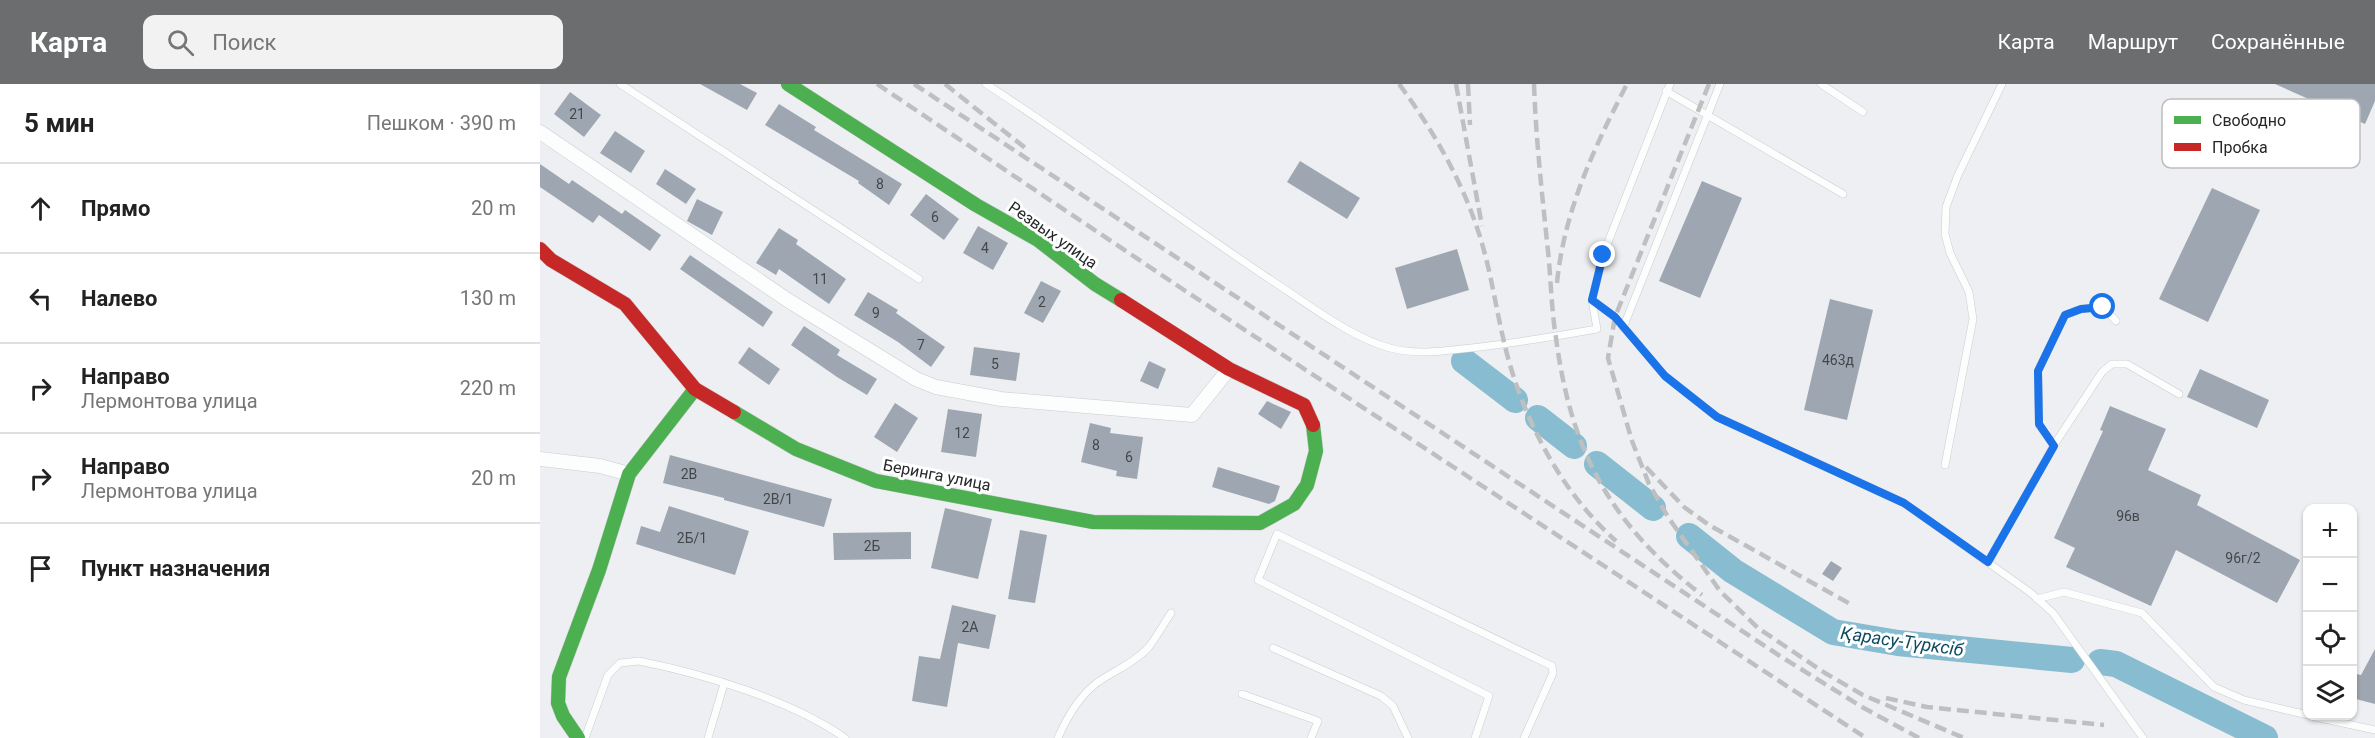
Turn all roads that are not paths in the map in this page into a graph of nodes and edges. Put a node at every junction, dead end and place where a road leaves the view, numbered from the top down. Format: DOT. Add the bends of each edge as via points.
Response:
graph roads {
  1 [pos="620,84"];
  2 [pos="788,84"];
  3 [pos="986,84"];
  4 [pos="1720,84"];
  5 [pos="1821,84"];
  6 [pos="2001,84"];
  7 [pos="1668,88"];
  8 [pos="1863,112"];
  9 [pos="1706,114"];
  10 [pos="540,132"];
  11 [pos="1843,194"];
  12 [pos="540,249"];
  13 [pos="919,279"];
  14 [pos="1592,300"];
  15 [pos="2116,321"];
  16 [pos="1623,328"];
  17 [pos="1229,369"];
  18 [pos="695,389"];
  19 [pos="2179,394"];
  20 [pos="1304,405"];
  21 [pos="2054,446"];
  22 [pos="540,459"];
  23 [pos="1945,465"];
  24 [pos="629,474"];
  25 [pos="1988,562"];
  26 [pos="2037,599"];
  27 [pos="1171,613"];
  28 [pos="1274,648"];
  29 [pos="723,684"];
  30 [pos="1242,694"];
  31 [pos="2303,714"];
  32 [pos="2331,720"];
  33 [pos="2375,730"];
  34 [pos="578,738"];
  35 [pos="585,738"];
  36 [pos="708,738"];
  37 [pos="845,738"];
  38 [pos="1058,738"];
  39 [pos="1311,738"];
  40 [pos="1408,738"];
  41 [pos="1475,738"];
  42 [pos="1524,738"];
  43 [pos="2143,738"];
  1 -- 13 [label="lane"];
  2 -- 17 [label="street, Резвых улица"];
  3 -- 14 [label="lane" via="1315,309 1380,345 1433,352 1597,329"];
  4 -- 9 [label="lane"];
  5 -- 8 [label="lane"];
  6 -- 23 [label="lane" via="1946,207 1945,234 1969,292 1973,319"];
  7 -- 9 [label="lane"];
  7 -- 14 [label="lane" via="1603,255"];
  9 -- 11 [label="lane"];
  9 -- 16 [label="lane"];
  10 -- 17 [label="street" via="789,301 916,379 936,387 1001,399 1192,415"];
  12 -- 18 [label="street, Беринга улица" via="551,260 625,304"];
  14 -- 16 [label="lane"];
  15 -- 21 [label="lane" via="2103,307 2065,315 2038,371 2039,424"];
  16 -- 25 [label="lane" via="1665,376 1717,417 1904,503"];
  17 -- 20 [label="street, Резвых улица"];
  18 -- 20 [label="street, Беринга улица" via="796,448 876,481 1093,522 1260,523 1294,504 1307,485 1316,451 1314,427"];
  18 -- 24 [label="street"];
  19 -- 21 [label="lane" via="2127,364 2112,364 2102,372"];
  21 -- 25 [label="lane"];
  22 -- 24 [label="street" via="600,466"];
  24 -- 34 [label="street" via="555,694 561,714"];
  25 -- 26 [label="lane"];
  26 -- 31 [label="lane" via="2064,592 2142,613 2214,687 2244,700"];
  26 -- 43 [label="lane" via="2054,613"];
  27 -- 38 [label="lane" via="1147,649 1097,683 1080,700"];
  28 -- 40 [label="lane" via="1381,696 1393,706"];
  29 -- 35 [label="lane" via="659,665 620,663 608,675"];
  29 -- 36 [label="lane"];
  29 -- 37 [label="lane" via="769,697"];
  30 -- 39 [label="lane" via="1318,721"];
  32 -- 33 [label="lane"];
  41 -- 42 [label="lane" via="1489,696 1258,580 1277,534 1552,666 1553,673"];
}
